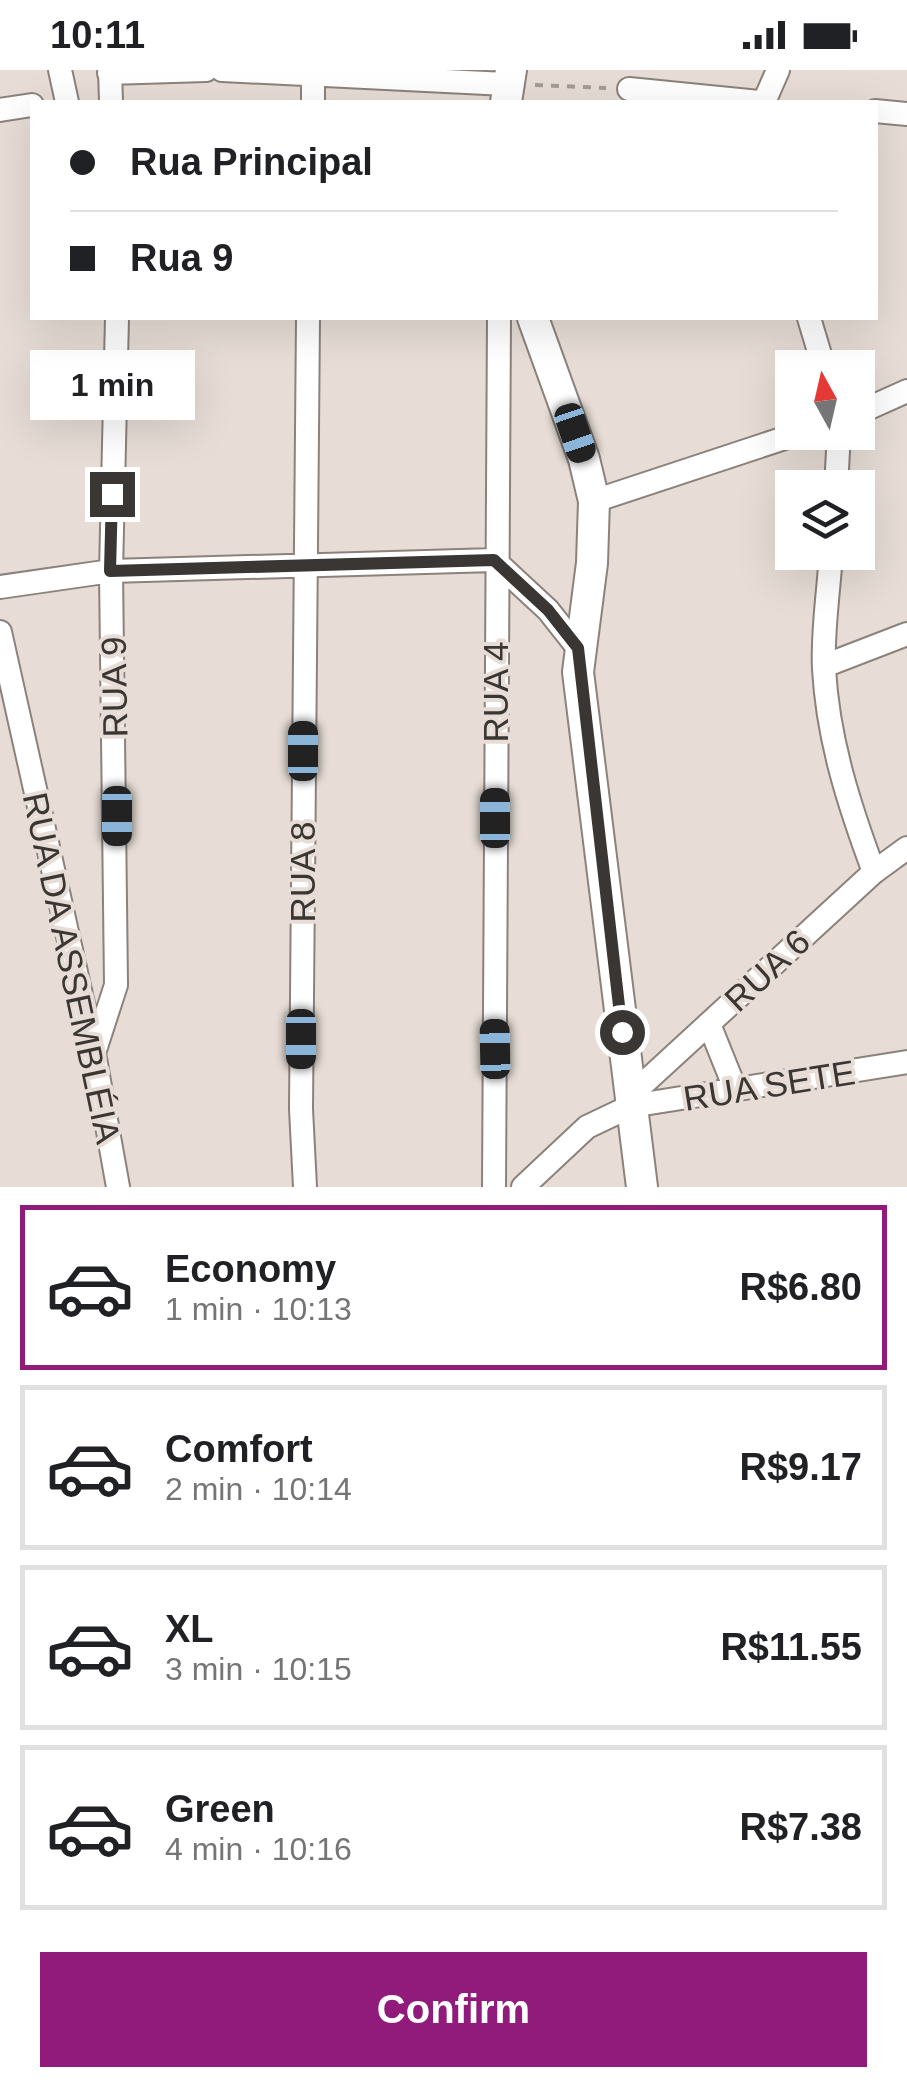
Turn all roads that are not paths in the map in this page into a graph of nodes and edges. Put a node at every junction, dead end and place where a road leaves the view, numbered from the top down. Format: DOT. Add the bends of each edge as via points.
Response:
graph roads {
  1 [pos="60,70"];
  2 [pos="206,70"];
  3 [pos="222,70"];
  4 [pos="313,70"];
  5 [pos="778,70"];
  6 [pos="109,71"];
  7 [pos="502,82"];
  8 [pos="629,88"];
  9 [pos="60,100"];
  10 [pos="111,100"];
  11 [pos="313,100"];
  12 [pos="742,100"];
  13 [pos="762,100"];
  14 [pos="30,105"];
  15 [pos="0,110"];
  16 [pos="878,112"];
  17 [pos="907,114"];
  18 [pos="308,320"];
  19 [pos="499,320"];
  20 [pos="534,320"];
  21 [pos="810,320"];
  22 [pos="114,325"];
  23 [pos="819,350"];
  24 [pos="907,391"];
  25 [pos="875,405"];
  26 [pos="775,441"];
  27 [pos="594,502"];
  28 [pos="494,560"];
  29 [pos="304,565"];
  30 [pos="831,570"];
  31 [pos="110,571"];
  32 [pos="0,587"];
  33 [pos="0,632"];
  34 [pos="907,634"];
  35 [pos="578,648"];
  36 [pos="824,666"];
  37 [pos="907,848"];
  38 [pos="874,872"];
  39 [pos="709,1024"];
  40 [pos="94,1053"];
  41 [pos="907,1062"];
  42 [pos="736,1092"];
  43 [pos="631,1101"];
  44 [pos="118,1187"];
  45 [pos="305,1187"];
  46 [pos="494,1187"];
  47 [pos="523,1187"];
  48 [pos="642,1187"];
  1 -- 9 [label="street"];
  2 -- 6 [label="street"];
  3 -- 4 [label="street"];
  4 -- 7 [label="street"];
  4 -- 11 [label="street"];
  5 -- 13 [label="street"];
  6 -- 10 [label="street"];
  8 -- 12 [label="street"];
  14 -- 15 [label="street"];
  16 -- 17 [label="street"];
  18 -- 29 [label="street, RUA 8"];
  19 -- 28 [label="street, RUA 4"];
  20 -- 27 [label="main road"];
  21 -- 23 [label="street"];
  22 -- 31 [label="street, RUA 9"];
  24 -- 25 [label="street"];
  26 -- 27 [label="street"];
  27 -- 35 [label="main road"];
  28 -- 29 [label="street"];
  28 -- 35 [label="street"];
  28 -- 46 [label="street, RUA 4"];
  29 -- 31 [label="street"];
  29 -- 45 [label="street, RUA 8"];
  30 -- 36 [label="street"];
  31 -- 32 [label="street"];
  31 -- 40 [label="street, RUA 9" via="116,985"];
  33 -- 40 [label="street, RUA DA ASSEMBLÉIA"];
  34 -- 36 [label="street"];
  35 -- 43 [label="main road"];
  36 -- 38 [label="street" via="847,798"];
  37 -- 38 [label="street, RUA 6"];
  38 -- 39 [label="street, RUA 6"];
  39 -- 42 [label="street"];
  39 -- 43 [label="street, RUA 6"];
  40 -- 44 [label="street, RUA DA ASSEMBLÉIA"];
  41 -- 42 [label="street, RUA SETE"];
  42 -- 43 [label="street, RUA SETE"];
  43 -- 47 [label="street" via="588,1127"];
  43 -- 48 [label="main road"];
}
